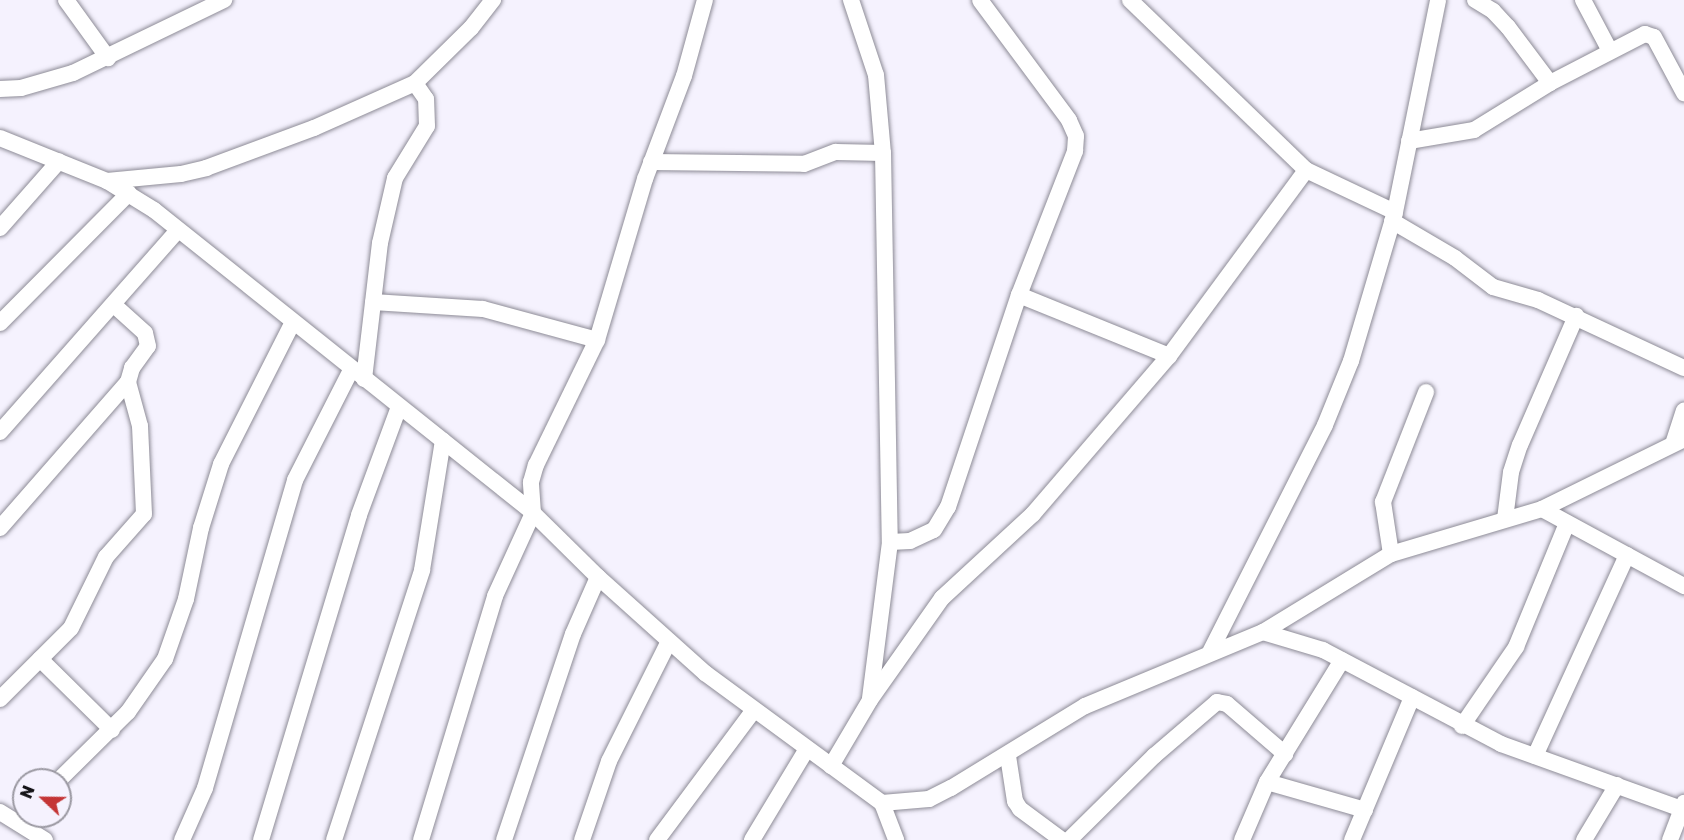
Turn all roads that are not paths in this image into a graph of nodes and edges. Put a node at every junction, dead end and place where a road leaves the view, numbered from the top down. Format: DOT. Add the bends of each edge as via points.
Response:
graph roads {
  1 [pos="66,0"];
  2 [pos="224,0"];
  3 [pos="493,0"];
  4 [pos="705,0"];
  5 [pos="850,0"];
  6 [pos="980,0"];
  7 [pos="1130,0"];
  8 [pos="1438,0"];
  9 [pos="1475,0"];
  10 [pos="1583,0"];
  11 [pos="1610,51"];
  12 [pos="108,58"];
  13 [pos="416,83"];
  14 [pos="1550,83"];
  15 [pos="0,89"];
  16 [pos="1684,93"];
  17 [pos="0,138"];
  18 [pos="1409,141"];
  19 [pos="883,153"];
  20 [pos="58,162"];
  21 [pos="651,162"];
  22 [pos="1306,171"];
  23 [pos="107,182"];
  24 [pos="129,193"];
  25 [pos="1393,216"];
  26 [pos="0,228"];
  27 [pos="178,230"];
  28 [pos="1019,295"];
  29 [pos="373,302"];
  30 [pos="114,305"];
  31 [pos="1576,316"];
  32 [pos="0,323"];
  33 [pos="292,324"];
  34 [pos="597,340"];
  35 [pos="1169,356"];
  36 [pos="1684,368"];
  37 [pos="357,375"];
  38 [pos="128,382"];
  39 [pos="1426,392"];
  40 [pos="399,407"];
  41 [pos="1684,411"];
  42 [pos="0,432"];
  43 [pos="1679,440"];
  44 [pos="443,441"];
  45 [pos="1542,509"];
  46 [pos="533,513"];
  47 [pos="1505,519"];
  48 [pos="1567,523"];
  49 [pos="0,528"];
  50 [pos="890,542"];
  51 [pos="1391,554"];
  52 [pos="1627,555"];
  53 [pos="598,577"];
  54 [pos="1684,586"];
  55 [pos="1263,632"];
  56 [pos="669,641"];
  57 [pos="1210,652"];
  58 [pos="40,659"];
  59 [pos="1342,660"];
  60 [pos="1412,697"];
  61 [pos="0,699"];
  62 [pos="870,700"];
  63 [pos="754,710"];
  64 [pos="1462,726"];
  65 [pos="112,730"];
  66 [pos="807,749"];
  67 [pos="1285,754"];
  68 [pos="1008,756"];
  69 [pos="1535,756"];
  70 [pos="831,766"];
  71 [pos="72,768"];
  72 [pos="1267,782"];
  73 [pos="1617,785"];
  74 [pos="882,803"];
  75 [pos="1683,808"];
  76 [pos="1365,810"];
  77 [pos="30,828"];
  78 [pos="889,836"];
  79 [pos="45,840"];
  80 [pos="182,840"];
  81 [pos="261,840"];
  82 [pos="334,840"];
  83 [pos="421,840"];
  84 [pos="504,840"];
  85 [pos="582,840"];
  86 [pos="657,840"];
  87 [pos="752,840"];
  88 [pos="1062,840"];
  89 [pos="1069,840"];
  90 [pos="1242,840"];
  91 [pos="1352,840"];
  92 [pos="1584,840"];
  93 [pos="1670,840"];
  1 -- 12 [label="street"];
  2 -- 12 [label="street"];
  3 -- 13 [label="street"];
  4 -- 21 [label="street" via="684,76"];
  5 -- 19 [label="street" via="876,75"];
  6 -- 28 [label="street" via="1069,120 1076,136 1068,173"];
  7 -- 22 [label="street"];
  8 -- 18 [label="street"];
  9 -- 14 [label="street" via="1508,27"];
  10 -- 11 [label="street"];
  11 -- 14 [label="street"];
  11 -- 16 [label="street" via="1650,34"];
  12 -- 15 [label="street" via="21,88"];
  13 -- 23 [label="street" via="314,128 206,168"];
  13 -- 29 [label="street" via="426,99 427,126 395,178 380,243"];
  14 -- 18 [label="street" via="1474,130"];
  17 -- 20 [label="street"];
  18 -- 25 [label="street"];
  19 -- 21 [label="street" via="836,152 804,164"];
  19 -- 50 [label="street"];
  20 -- 23 [label="street"];
  20 -- 26 [label="street"];
  21 -- 34 [label="street"];
  22 -- 25 [label="street"];
  22 -- 35 [label="street"];
  23 -- 24 [label="street"];
  24 -- 27 [label="street"];
  24 -- 32 [label="street"];
  25 -- 31 [label="street" via="1493,287"];
  25 -- 57 [label="street" via="1351,361 1325,425"];
  27 -- 30 [label="street"];
  27 -- 33 [label="street"];
  28 -- 35 [label="street"];
  28 -- 50 [label="street" via="948,507 934,530 910,541"];
  29 -- 34 [label="street" via="483,309"];
  29 -- 37 [label="street"];
  30 -- 38 [label="street" via="148,339"];
  30 -- 42 [label="street"];
  31 -- 36 [label="street"];
  31 -- 47 [label="street" via="1520,445 1511,472"];
  33 -- 37 [label="street"];
  33 -- 65 [label="street" via="225,453 201,528 186,599 165,659"];
  34 -- 46 [label="street" via="541,452 531,482"];
  35 -- 62 [label="street" via="1026,521 942,598"];
  37 -- 40 [label="street"];
  37 -- 80 [label="street" via="296,480 205,788"];
  38 -- 49 [label="street"];
  38 -- 58 [label="street" via="140,426 144,514 106,556 71,627"];
  39 -- 51 [label="street" via="1383,502"];
  40 -- 44 [label="street"];
  40 -- 81 [label="street" via="359,515"];
  41 -- 43 [label="street"];
  43 -- 45 [label="street"];
  44 -- 46 [label="street"];
  44 -- 82 [label="street" via="422,570"];
  45 -- 47 [label="street"];
  45 -- 48 [label="street"];
  46 -- 53 [label="street"];
  46 -- 83 [label="street" via="495,596"];
  47 -- 51 [label="street"];
  48 -- 52 [label="street"];
  48 -- 64 [label="street" via="1516,647"];
  50 -- 62 [label="street"];
  51 -- 55 [label="street"];
  52 -- 54 [label="street"];
  52 -- 69 [label="street"];
  53 -- 56 [label="street"];
  53 -- 84 [label="street" via="573,634"];
  55 -- 57 [label="street"];
  55 -- 59 [label="street" via="1305,642"];
  56 -- 63 [label="street"];
  56 -- 85 [label="street" via="609,761"];
  57 -- 68 [label="street" via="1085,706"];
  58 -- 61 [label="street"];
  58 -- 65 [label="street"];
  59 -- 60 [label="street"];
  59 -- 67 [label="street"];
  60 -- 64 [label="street"];
  60 -- 76 [label="street"];
  62 -- 70 [label="street"];
  63 -- 66 [label="street"];
  63 -- 86 [label="street"];
  64 -- 69 [label="street"];
  65 -- 71 [label="street"];
  66 -- 70 [label="street"];
  66 -- 87 [label="street"];
  67 -- 72 [label="street"];
  67 -- 89 [label="street" via="1227,704 1217,702 1154,756"];
  68 -- 74 [label="street" via="929,799"];
  68 -- 88 [label="street" via="1015,801 1020,809"];
  69 -- 73 [label="street"];
  70 -- 74 [label="street"];
  72 -- 76 [label="street"];
  72 -- 90 [label="street"];
  73 -- 75 [label="street"];
  73 -- 92 [label="street"];
  74 -- 78 [label="street"];
  75 -- 93 [label="street"];
  76 -- 91 [label="street"];
  77 -- 79 [label="street"];
}
